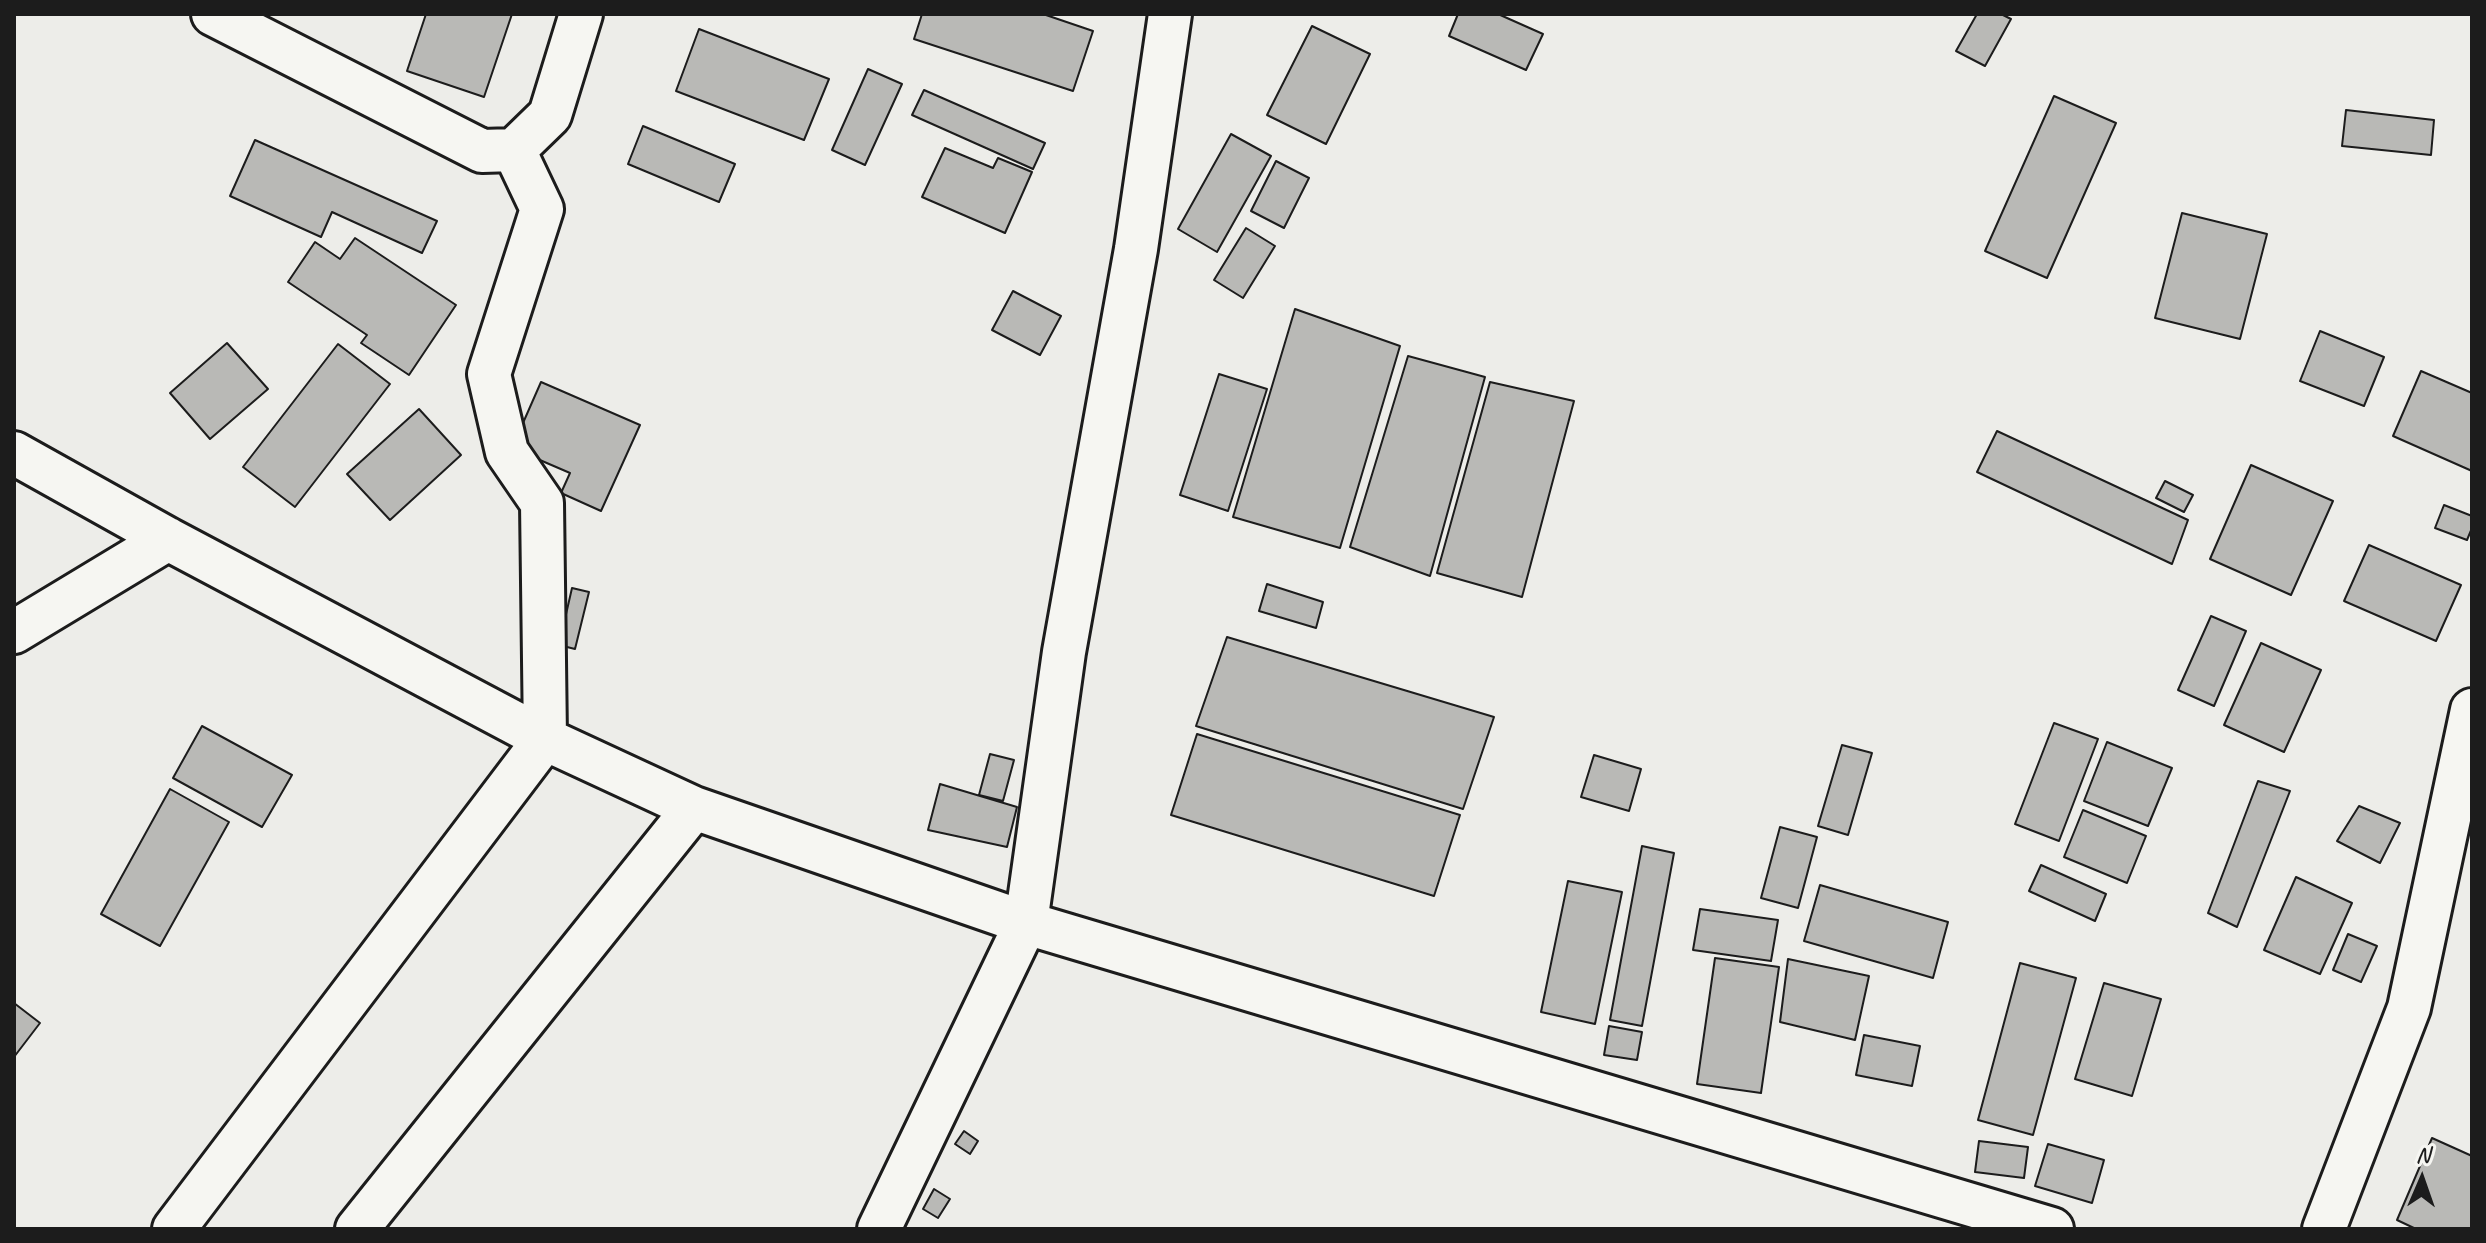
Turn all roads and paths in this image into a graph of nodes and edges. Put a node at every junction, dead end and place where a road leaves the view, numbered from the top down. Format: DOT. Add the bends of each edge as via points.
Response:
graph roads {
  1 [pos="213,14"];
  2 [pos="581,14"];
  3 [pos="1170,14"];
  4 [pos="514,150"];
  5 [pos="14,453"];
  6 [pos="168,539"];
  7 [pos="14,632"];
  8 [pos="2472,710"];
  9 [pos="545,739"];
  10 [pos="694,808"];
  11 [pos="1026,923"];
  12 [pos="174,1229"];
  13 [pos="357,1229"];
  14 [pos="879,1229"];
  15 [pos="2052,1229"];
  16 [pos="2324,1229"];
  1 -- 4 [label="street" via="482,151"];
  2 -- 4 [label="street" via="550,115"];
  3 -- 11 [label="street" via="1136,249 1064,652"];
  4 -- 9 [label="street" via="542,209 489,374 507,452 542,503"];
  5 -- 6 [label="street"];
  6 -- 7 [label="street"];
  6 -- 9 [label="street"];
  8 -- 16 [label="street" via="2409,1008"];
  9 -- 10 [label="street"];
  9 -- 12 [label="street"];
  10 -- 11 [label="street"];
  10 -- 13 [label="street"];
  11 -- 14 [label="street"];
  11 -- 15 [label="street"];
}
